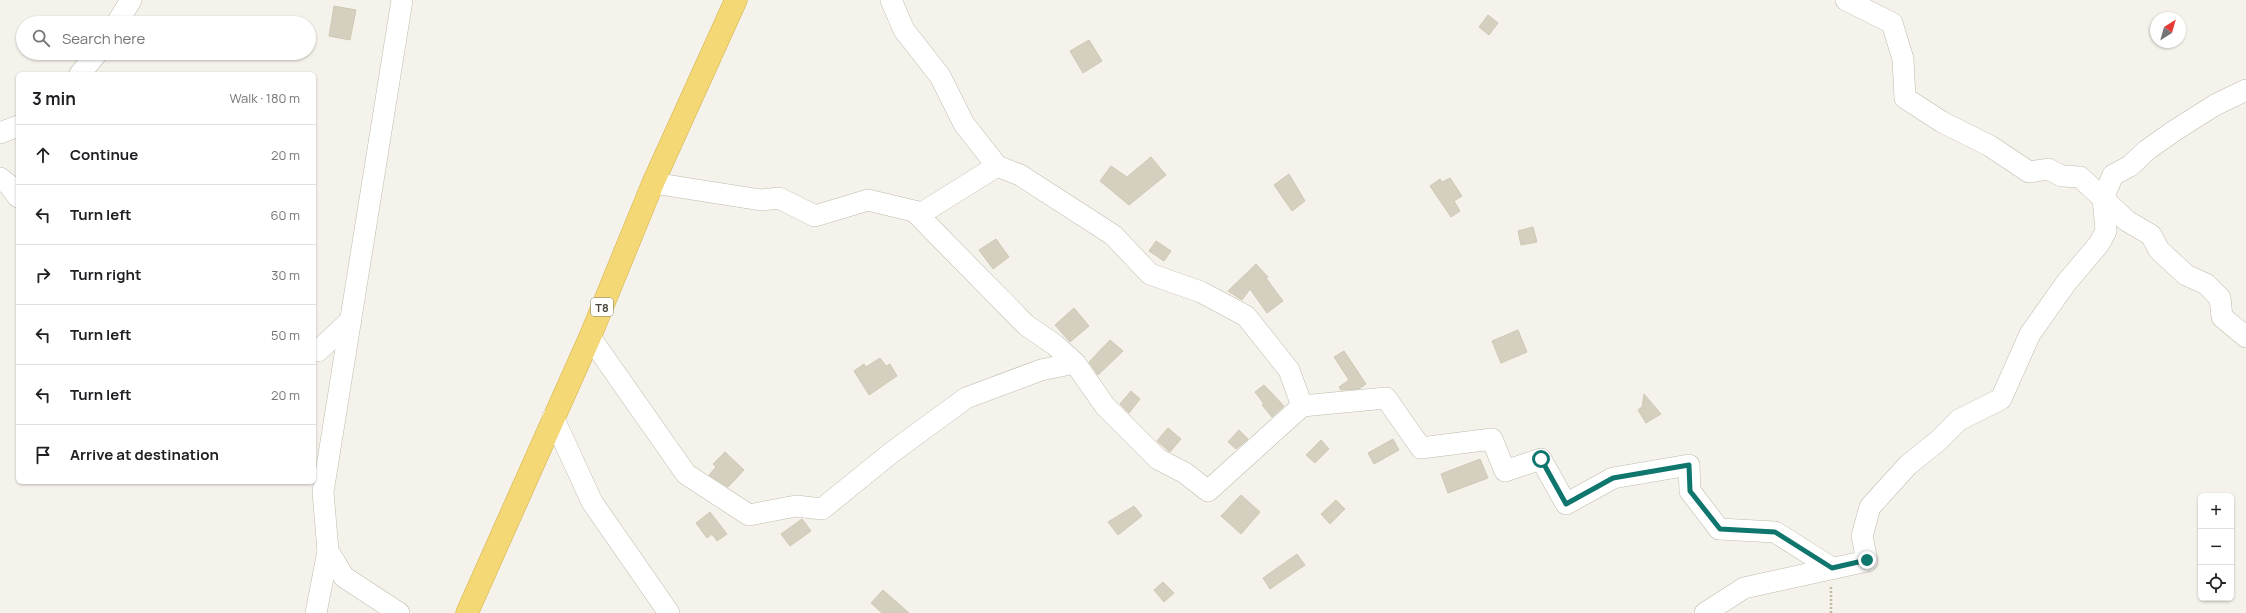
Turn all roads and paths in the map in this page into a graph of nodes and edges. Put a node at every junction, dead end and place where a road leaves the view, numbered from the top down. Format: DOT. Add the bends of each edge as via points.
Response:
graph roads {
  1 [pos="131,0"];
  2 [pos="402,0"];
  3 [pos="736,0"];
  4 [pos="891,0"];
  5 [pos="1846,0"];
  6 [pos="121,16"];
  7 [pos="91,60"];
  8 [pos="82,72"];
  9 [pos="2246,90"];
  10 [pos="16,127"];
  11 [pos="0,133"];
  12 [pos="997,166"];
  13 [pos="0,178"];
  14 [pos="653,183"];
  15 [pos="16,195"];
  16 [pos="2103,198"];
  17 [pos="914,211"];
  18 [pos="351,320"];
  19 [pos="590,337"];
  20 [pos="2246,337"];
  21 [pos="316,351"];
  22 [pos="1075,363"];
  23 [pos="1302,406"];
  24 [pos="554,417"];
  25 [pos="328,551"];
  26 [pos="1832,568"];
  27 [pos="316,613"];
  28 [pos="399,613"];
  29 [pos="467,613"];
  30 [pos="669,613"];
  31 [pos="1705,613"];
  32 [pos="1831,613"];
  1 -- 6 [label="street"];
  2 -- 18 [label="street"];
  3 -- 14 [label="highway, T8"];
  4 -- 12 [label="street" via="904,30 940,76 964,124"];
  5 -- 16 [label="street" via="1892,23 1903,58 1905,98 1942,122 1990,146 2029,172 2048,169 2062,176 2080,177"];
  7 -- 8 [label="street"];
  9 -- 16 [label="street" via="2215,105 2174,131 2130,166 2113,175"];
  10 -- 11 [label="street"];
  12 -- 17 [label="street" via="922,213"];
  12 -- 23 [label="street" via="1020,175 1113,235 1150,274 1202,292 1246,316 1289,370"];
  13 -- 15 [label="street"];
  14 -- 17 [label="street" via="761,200 779,198 815,216 868,200"];
  14 -- 19 [label="highway, T8"];
  16 -- 20 [label="street" via="2127,221 2151,236 2159,250 2186,275 2206,284 2220,298 2222,317"];
  16 -- 26 [label="street" via="2106,231 2099,244 2066,283 2030,334 2001,399 1959,420 1908,465 1870,508 1862,536 1867,560"];
  17 -- 22 [label="street" via="1026,325"];
  18 -- 21 [label="street"];
  18 -- 25 [label="street" via="323,492"];
  19 -- 22 [label="street" via="686,474 749,515 796,506 822,508 966,398 1041,370"];
  19 -- 24 [label="highway, T8"];
  22 -- 23 [label="street" via="1105,406 1142,444 1158,459 1185,473 1208,490"];
  23 -- 26 [label="street" via="1386,398 1421,448 1492,439 1505,471 1541,459 1566,504 1613,478 1689,465 1690,491 1720,529 1775,532"];
  24 -- 29 [label="highway, T8"];
  24 -- 30 [label="street" via="592,502"];
  25 -- 27 [label="street"];
  25 -- 28 [label="street" via="344,577"];
  26 -- 31 [label="street" via="1744,588"];
  26 -- 32 [label="path"];
}
